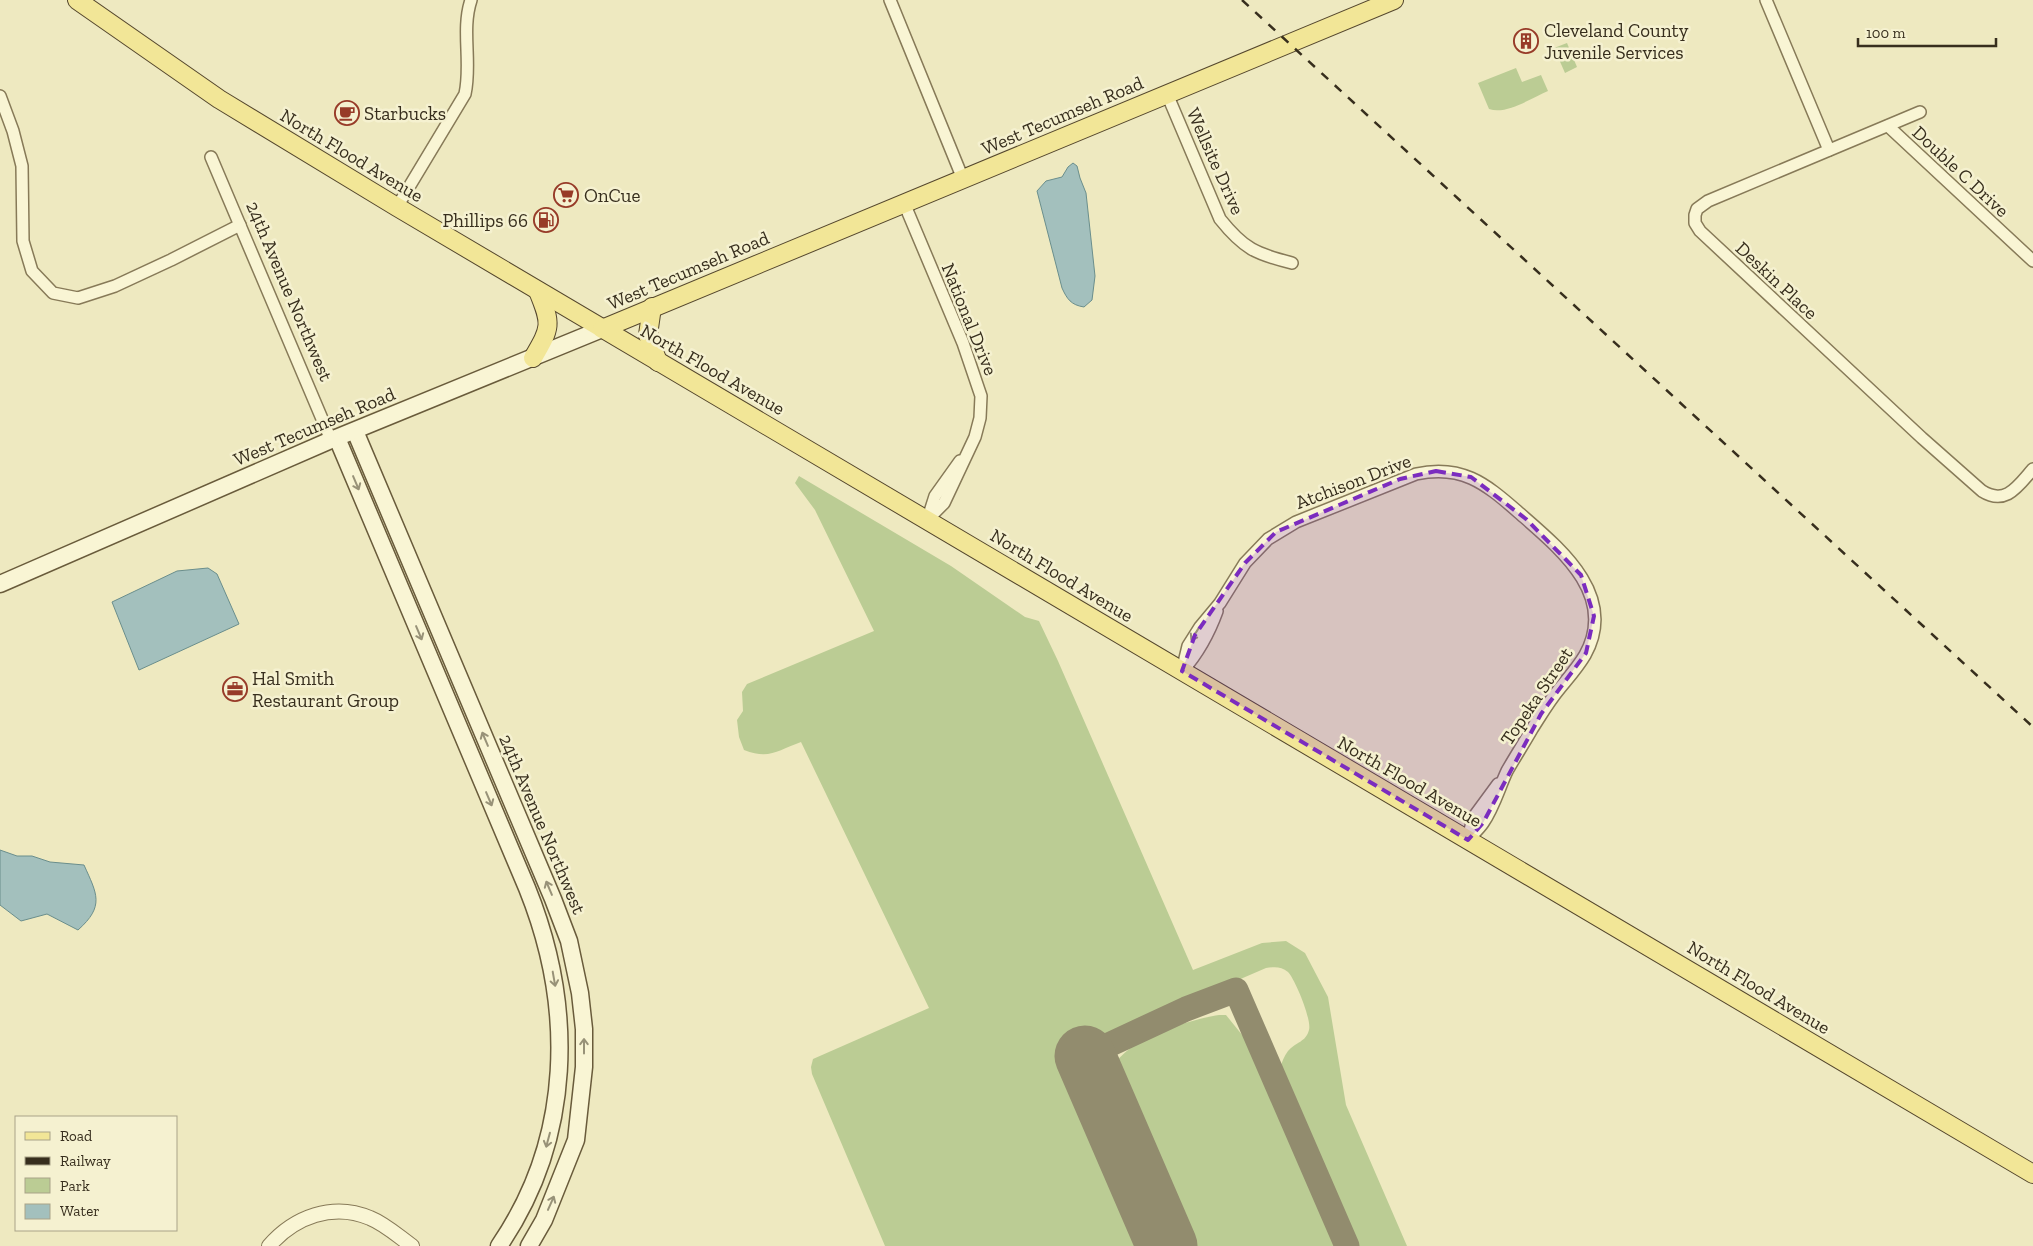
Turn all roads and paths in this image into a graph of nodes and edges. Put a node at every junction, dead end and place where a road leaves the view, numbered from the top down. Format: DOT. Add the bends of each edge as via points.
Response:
graph roads {
  1 [pos="77,0"];
  2 [pos="471,0"];
  3 [pos="890,0"];
  4 [pos="1394,0"];
  5 [pos="1766,0"];
  6 [pos="1167,94"];
  7 [pos="0,96"];
  8 [pos="1920,112"];
  9 [pos="1888,126"];
  10 [pos="1829,150"];
  11 [pos="211,157"];
  12 [pos="963,178"];
  13 [pos="904,203"];
  14 [pos="397,207"];
  15 [pos="240,224"];
  16 [pos="2033,261"];
  17 [pos="1292,263"];
  18 [pos="538,291"];
  19 [pos="652,307"];
  20 [pos="602,329"];
  21 [pos="533,358"];
  22 [pos="658,362"];
  23 [pos="355,431"];
  24 [pos="334,439"];
  25 [pos="2033,469"];
  26 [pos="927,520"];
  27 [pos="1544,536"];
  28 [pos="0,584"];
  29 [pos="1182,671"];
  30 [pos="1468,840"];
  31 [pos="2033,1174"];
  32 [pos="269,1246"];
  33 [pos="412,1246"];
  34 [pos="499,1246"];
  35 [pos="529,1246"];
  1 -- 14 [label="main road, North Flood Avenue" via="219,99"];
  2 -- 14 [label="street" via="467,15 469,73 465,94"];
  3 -- 12 [label="street"];
  4 -- 6 [label="main road, West Tecumseh Road"];
  5 -- 10 [label="street"];
  6 -- 12 [label="main road, West Tecumseh Road"];
  6 -- 17 [label="street, Wellsite Drive" via="1220,219 1234,237 1253,251"];
  7 -- 15 [label="street" via="22,166 23,241 32,271 53,293 78,298 115,286"];
  8 -- 9 [label="street, Deskin Place"];
  9 -- 10 [label="street, Deskin Place"];
  9 -- 16 [label="street, Double C Drive"];
  10 -- 25 [label="street, Deskin Place" via="1708,201 1696,212 1697,227 1982,491 1991,496 2005,496"];
  11 -- 15 [label="street, 24th Avenue Northwest"];
  12 -- 13 [label="main road, West Tecumseh Road"];
  13 -- 19 [label="main road, West Tecumseh Road"];
  13 -- 26 [label="street, National Drive" via="963,343 982,405 969,450 944,503"];
  14 -- 18 [label="main road, North Flood Avenue"];
  15 -- 24 [label="street, 24th Avenue Northwest"];
  18 -- 20 [label="main road, North Flood Avenue"];
  18 -- 21 [label="main road" via="548,324"];
  19 -- 20 [label="main road, West Tecumseh Road"];
  19 -- 22 [label="main road" via="648,335"];
  20 -- 21 [label="main road, West Tecumseh Road"];
  20 -- 22 [label="main road, North Flood Avenue"];
  21 -- 23 [label="main road, West Tecumseh Road"];
  22 -- 26 [label="main road, North Flood Avenue"];
  23 -- 24 [label="main road, West Tecumseh Road"];
  35 -- 23 [label="main road, 24th Avenue Northwest, one-way" via="544,1220 576,1140 584,1067 584,1029 574,960 553,899"];
  24 -- 28 [label="main road, West Tecumseh Road"];
  24 -- 34 [label="main road, 24th Avenue Northwest, one-way" via="530,896 553,971 560,1040 559,1077 551,1127 530,1191"];
  26 -- 29 [label="main road, North Flood Avenue"];
  27 -- 29 [label="street, Atchison Drive" via="1480,482 1460,473 1424,472 1400,479 1276,532 1244,563 1220,603 1209,633"];
  27 -- 30 [label="street, Topeka Street" via="1572,563 1587,584 1594,605 1591,641 1582,661 1541,714 1507,772 1473,818"];
  29 -- 30 [label="main road, North Flood Avenue"];
  30 -- 31 [label="main road, North Flood Avenue"];
  32 -- 33 [label="street" via="279,1234 300,1220 339,1212 369,1217"];
}
